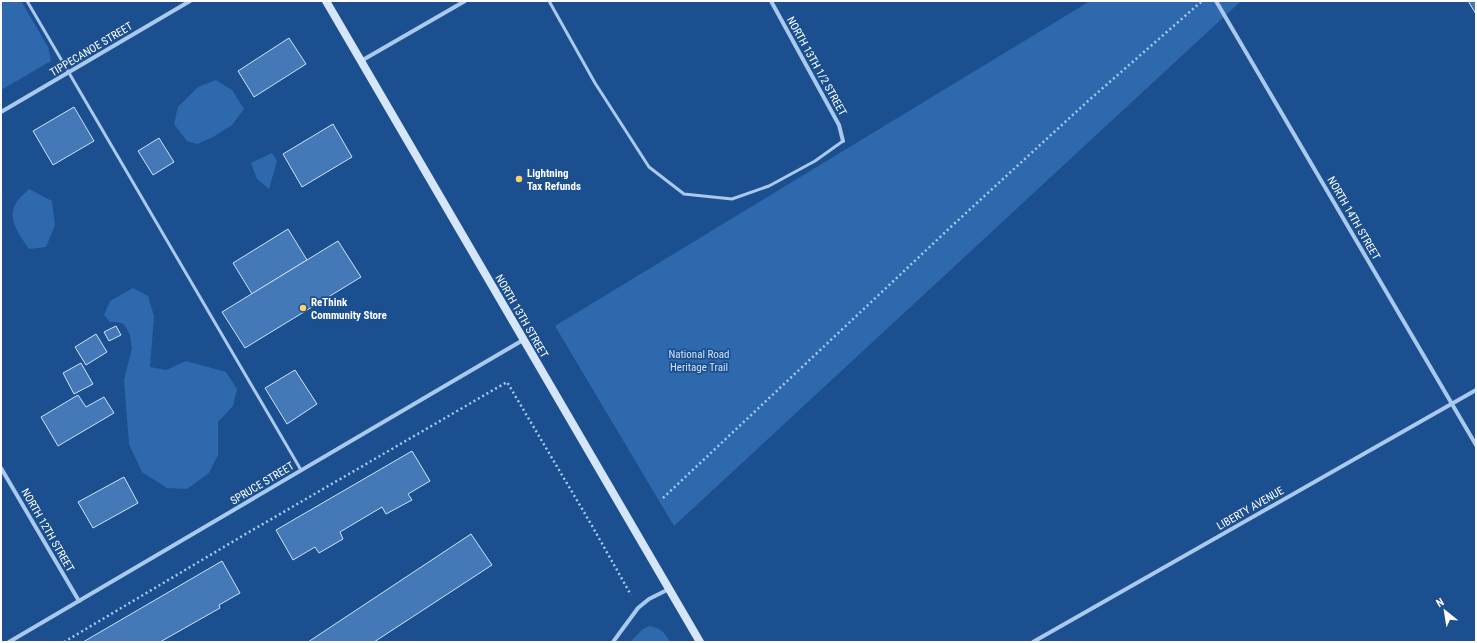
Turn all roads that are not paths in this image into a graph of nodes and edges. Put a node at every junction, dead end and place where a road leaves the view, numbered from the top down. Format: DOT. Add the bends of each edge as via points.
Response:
graph roads {
  1 [pos="28,1"];
  2 [pos="190,1"];
  3 [pos="326,1"];
  4 [pos="465,1"];
  5 [pos="549,1"];
  6 [pos="771,1"];
  7 [pos="1216,1"];
  8 [pos="361,61"];
  9 [pos="69,72"];
  10 [pos="1,112"];
  11 [pos="843,141"];
  12 [pos="524,340"];
  13 [pos="1476,390"];
  14 [pos="1452,403"];
  15 [pos="1476,445"];
  16 [pos="1,468"];
  17 [pos="301,470"];
  18 [pos="669,589"];
  19 [pos="79,601"];
  20 [pos="9,642"];
  21 [pos="612,642"];
  22 [pos="700,642"];
  23 [pos="1033,642"];
  1 -- 9 [label="lane"];
  2 -- 9 [label="street, TIPPECANOE STREET"];
  3 -- 8 [label="main road, NORTH 13TH STREET"];
  4 -- 8 [label="street"];
  5 -- 11 [label="lane" via="595,83 649,167 684,194 732,199 769,186 815,161"];
  6 -- 11 [label="street, NORTH 13TH 1/2 STREET" via="840,125"];
  7 -- 14 [label="street, NORTH 14TH STREET"];
  8 -- 12 [label="main road, NORTH 13TH STREET"];
  9 -- 10 [label="street, TIPPECANOE STREET"];
  9 -- 17 [label="lane"];
  12 -- 17 [label="street, SPRUCE STREET"];
  12 -- 18 [label="main road, NORTH 13TH STREET"];
  13 -- 14 [label="street, LIBERTY AVENUE"];
  14 -- 15 [label="street, NORTH 14TH STREET"];
  14 -- 23 [label="street, LIBERTY AVENUE"];
  16 -- 19 [label="street, NORTH 12TH STREET"];
  17 -- 19 [label="street, SPRUCE STREET"];
  18 -- 21 [label="street" via="638,608"];
  18 -- 22 [label="main road, NORTH 13TH STREET"];
  19 -- 20 [label="street, SPRUCE STREET"];
}
